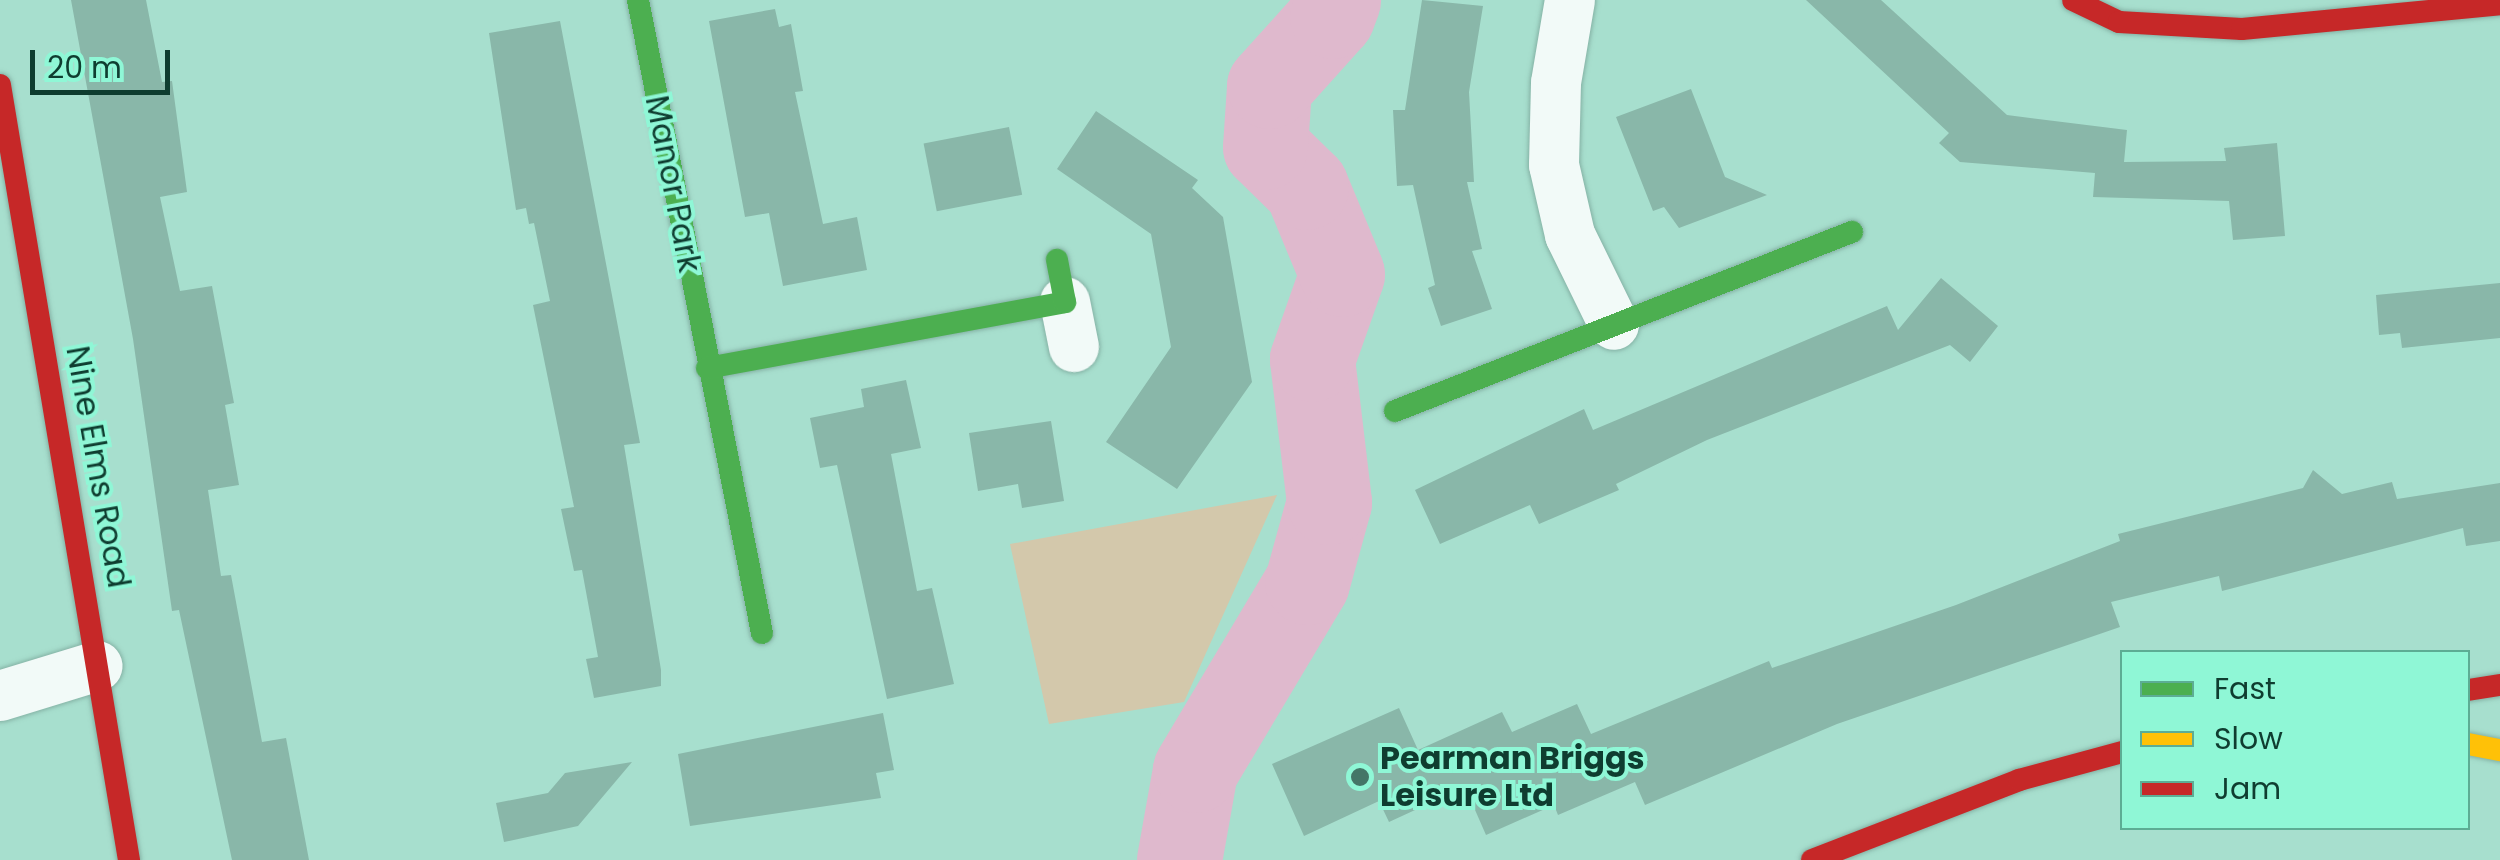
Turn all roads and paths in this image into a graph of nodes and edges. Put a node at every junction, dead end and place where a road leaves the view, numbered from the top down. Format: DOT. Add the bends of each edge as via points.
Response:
graph roads {
  1 [pos="638,0"];
  2 [pos="1570,0"];
  3 [pos="2073,0"];
  4 [pos="2500,4"];
  5 [pos="2410,6"];
  6 [pos="0,85"];
  7 [pos="1852,232"];
  8 [pos="1066,303"];
  9 [pos="1614,325"];
  10 [pos="708,368"];
  11 [pos="1396,411"];
  12 [pos="762,633"];
  13 [pos="98,666"];
  14 [pos="2500,685"];
  15 [pos="2470,690"];
  16 [pos="0,696"];
  17 [pos="2470,744"];
  18 [pos="2500,750"];
  19 [pos="2120,753"];
  20 [pos="129,860"];
  21 [pos="1812,860"];
  1 -- 10 [label="street, Manor Park"];
  2 -- 9 [label="street" via="1556,83 1554,165 1570,234"];
  3 -- 5 [label="street" via="2119,22 2242,29"];
  4 -- 5 [label="street"];
  6 -- 13 [label="street, Nine Elms Road"];
  7 -- 9 [label="street"];
  8 -- 10 [label="street"];
  9 -- 11 [label="street"];
  10 -- 12 [label="street, Manor Park"];
  13 -- 16 [label="street"];
  13 -- 20 [label="street, Nine Elms Road"];
  14 -- 15 [label="street"];
  17 -- 18 [label="street"];
  19 -- 21 [label="street" via="2019,780"];
}
